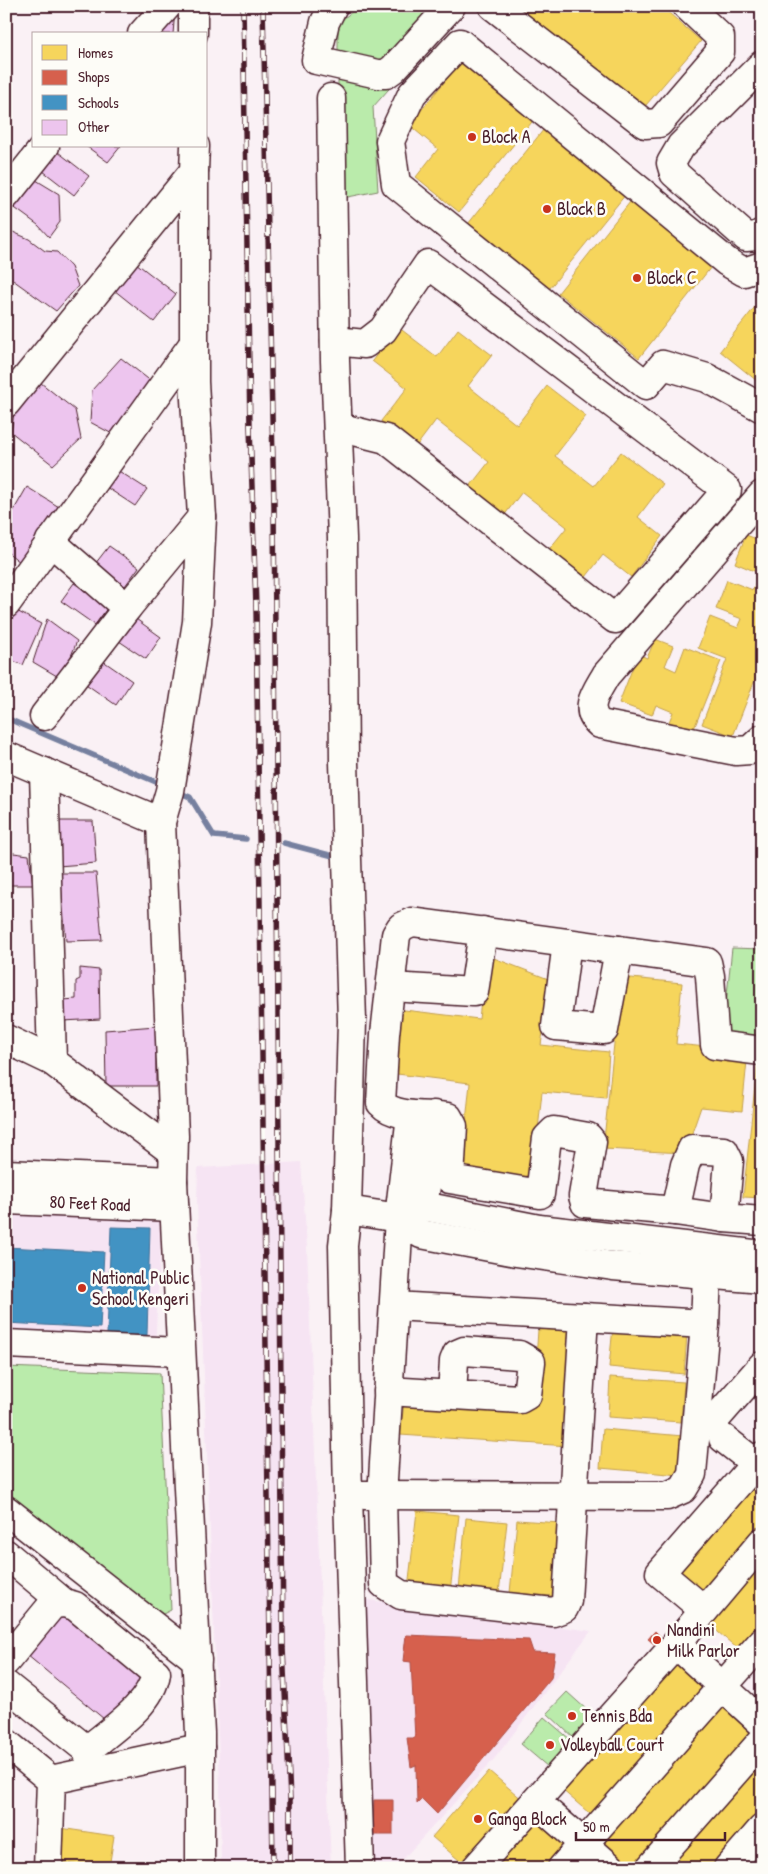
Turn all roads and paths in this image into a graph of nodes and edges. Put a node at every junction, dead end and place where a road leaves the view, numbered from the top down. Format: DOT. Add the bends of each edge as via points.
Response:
graph roads {
  1 [pos="167,6"];
  2 [pos="193,6"];
  3 [pos="333,6"];
  4 [pos="451,6"];
  5 [pos="493,6"];
  6 [pos="687,6"];
  7 [pos="144,32"];
  8 [pos="193,32"];
  9 [pos="762,65"];
  10 [pos="331,98"];
  11 [pos="43,148"];
  12 [pos="195,159"];
  13 [pos="6,195"];
  14 [pos="762,233"];
  15 [pos="762,266"];
  16 [pos="335,340"];
  17 [pos="194,343"];
  18 [pos="6,403"];
  19 [pos="762,408"];
  20 [pos="338,426"];
  21 [pos="762,495"];
  22 [pos="202,517"];
  23 [pos="50,541"];
  24 [pos="6,604"];
  25 [pos="127,608"];
  26 [pos="44,716"];
  27 [pos="762,739"];
  28 [pos="6,756"];
  29 [pos="44,772"];
  30 [pos="160,822"];
  31 [pos="483,932"];
  32 [pos="567,942"];
  33 [pos="619,950"];
  34 [pos="391,987"];
  35 [pos="6,1039"];
  36 [pos="762,1051"];
  37 [pos="52,1061"];
  38 [pos="423,1115"];
  39 [pos="173,1152"];
  40 [pos="6,1174"];
  41 [pos="173,1194"];
  42 [pos="540,1194"];
  43 [pos="6,1200"];
  44 [pos="585,1202"];
  45 [pos="347,1210"];
  46 [pos="675,1211"];
  47 [pos="412,1212"];
  48 [pos="724,1218"];
  49 [pos="762,1221"];
  50 [pos="762,1255"];
  51 [pos="707,1274"];
  52 [pos="762,1279"];
  53 [pos="394,1306"];
  54 [pos="584,1317"];
  55 [pos="705,1324"];
  56 [pos="6,1344"];
  57 [pos="180,1352"];
  58 [pos="762,1366"];
  59 [pos="388,1391"];
  60 [pos="452,1395"];
  61 [pos="758,1460"];
  62 [pos="348,1495"];
  63 [pos="382,1496"];
  64 [pos="573,1496"];
  65 [pos="6,1510"];
  66 [pos="762,1542"];
  67 [pos="6,1554"];
  68 [pos="64,1603"];
  69 [pos="704,1610"];
  70 [pos="762,1642"];
  71 [pos="676,1644"];
  72 [pos="197,1660"];
  73 [pos="6,1661"];
  74 [pos="6,1685"];
  75 [pos="723,1687"];
  76 [pos="762,1723"];
  77 [pos="762,1740"];
  78 [pos="6,1743"];
  79 [pos="200,1748"];
  80 [pos="90,1760"];
  81 [pos="51,1780"];
  82 [pos="536,1802"];
  83 [pos="762,1829"];
  84 [pos="583,1844"];
  85 [pos="48,1868"];
  86 [pos="200,1868"];
  87 [pos="360,1868"];
  88 [pos="476,1868"];
  89 [pos="562,1868"];
  90 [pos="611,1868"];
  91 [pos="650,1868"];
  92 [pos="728,1868"];
  1 -- 7 [label="street"];
  2 -- 8 [label="street"];
  3 -- 4 [label="street" via="325,22 316,60 386,74"];
  5 -- 6 [label="street" via="645,124 659,123 720,52 720,37"];
  9 -- 14 [label="street" via="681,146 670,163 674,173 746,237"];
  10 -- 16 [label="street"];
  11 -- 13 [label="street"];
  12 -- 17 [label="street"];
  12 -- 18 [label="street"];
  15 -- 19 [label="street" via="744,272 727,262 460,43 412,94 390,141 396,184 646,385 663,364 707,378"];
  16 -- 20 [label="street"];
  16 -- 20 [label="street" via="365,344 383,330 428,264 727,490 615,619 386,439"];
  17 -- 22 [label="street"];
  17 -- 23 [label="street"];
  20 -- 45 [label="street" via="352,1021"];
  21 -- 27 [label="street" via="606,675 592,701 591,710 592,717 600,724 736,751 750,750"];
  22 -- 25 [label="street"];
  22 -- 30 [label="street" via="197,622 171,785"];
  23 -- 24 [label="street"];
  23 -- 25 [label="street"];
  25 -- 26 [label="street"];
  28 -- 29 [label="street"];
  29 -- 30 [label="street"];
  29 -- 37 [label="street"];
  30 -- 39 [label="street"];
  31 -- 32 [label="street"];
  31 -- 34 [label="street" via="474,992"];
  31 -- 34 [label="street" via="412,922 401,927 396,935"];
  32 -- 33 [label="street"];
  32 -- 33 [label="street" via="556,1026 604,1030"];
  33 -- 36 [label="street" via="707,962 715,1045"];
  34 -- 38 [label="street" via="381,1103 385,1107"];
  35 -- 37 [label="street"];
  37 -- 39 [label="street"];
  38 -- 42 [label="street" via="448,1117 453,1126 450,1179"];
  38 -- 47 [label="street"];
  39 -- 41 [label="street"];
  40 -- 41 [label="street, 80 Feet Road"];
  41 -- 43 [label="street, 80 Feet Road"];
  41 -- 57 [label="street"];
  42 -- 44 [label="street"];
  42 -- 44 [label="street" via="547,1138 554,1131 588,1137 592,1142 583,1196"];
  44 -- 46 [label="street"];
  45 -- 47 [label="street"];
  45 -- 62 [label="street" via="343,1245"];
  46 -- 48 [label="street"];
  46 -- 48 [label="street" via="685,1165 692,1149 724,1151 729,1161"];
  47 -- 50 [label="street"];
  47 -- 51 [label="street" via="421,1234 613,1266"];
  47 -- 53 [label="street"];
  48 -- 49 [label="street"];
  51 -- 52 [label="street"];
  51 -- 55 [label="street"];
  53 -- 54 [label="street"];
  53 -- 59 [label="street"];
  54 -- 55 [label="street"];
  54 -- 64 [label="street"];
  55 -- 64 [label="street" via="692,1474 683,1489 668,1496"];
  56 -- 57 [label="street"];
  57 -- 72 [label="street"];
  58 -- 61 [label="street" via="718,1430"];
  59 -- 60 [label="street"];
  59 -- 63 [label="street"];
  61 -- 69 [label="street" via="660,1573"];
  62 -- 63 [label="street"];
  62 -- 87 [label="street"];
  63 -- 64 [label="street"];
  63 -- 64 [label="street" via="384,1584 394,1592 419,1598 553,1612 564,1608 567,1601"];
  65 -- 72 [label="street"];
  66 -- 69 [label="street"];
  67 -- 68 [label="street"];
  68 -- 73 [label="street" via="53,1604"];
  68 -- 80 [label="street" via="76,1606 156,1672 155,1683 147,1698"];
  69 -- 71 [label="street"];
  70 -- 75 [label="street"];
  71 -- 75 [label="street"];
  71 -- 82 [label="street"];
  72 -- 79 [label="street"];
  74 -- 80 [label="street"];
  75 -- 76 [label="street"];
  75 -- 84 [label="street"];
  77 -- 91 [label="street"];
  78 -- 81 [label="street"];
  79 -- 80 [label="street"];
  79 -- 86 [label="street"];
  80 -- 81 [label="street"];
  81 -- 85 [label="street"];
  82 -- 84 [label="street"];
  82 -- 88 [label="street"];
  83 -- 92 [label="street"];
  84 -- 89 [label="street"];
  84 -- 90 [label="street"];
}
